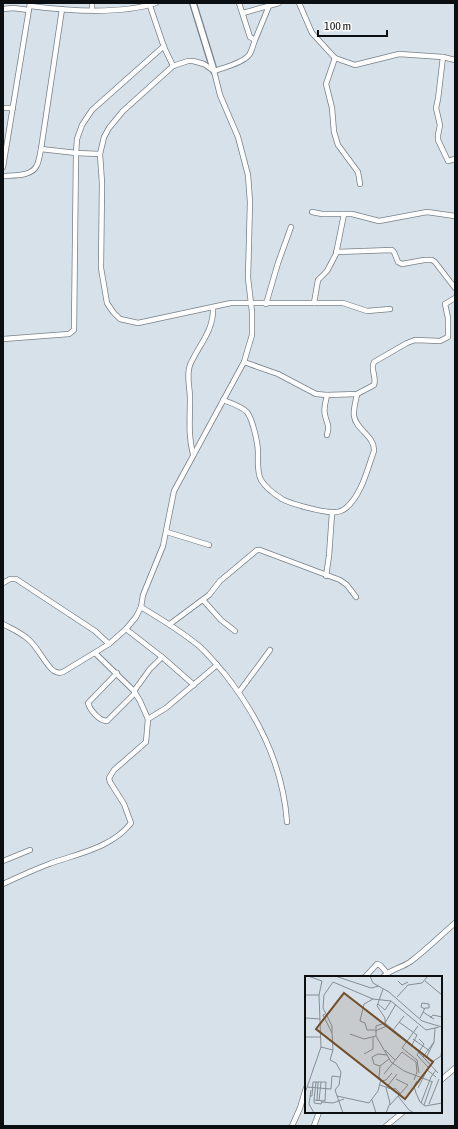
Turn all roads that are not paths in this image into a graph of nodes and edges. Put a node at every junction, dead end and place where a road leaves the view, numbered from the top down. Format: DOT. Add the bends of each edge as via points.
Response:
graph roads {
  1 [pos="92,3"];
  2 [pos="156,3"];
  3 [pos="193,3"];
  4 [pos="239,3"];
  5 [pos="279,3"];
  6 [pos="299,3"];
  7 [pos="149,4"];
  8 [pos="30,6"];
  9 [pos="269,6"];
  10 [pos="3,9"];
  11 [pos="62,9"];
  12 [pos="92,10"];
  13 [pos="243,13"];
  14 [pos="256,40"];
  15 [pos="164,46"];
  16 [pos="443,57"];
  17 [pos="335,58"];
  18 [pos="455,60"];
  19 [pos="172,66"];
  20 [pos="214,71"];
  21 [pos="3,108"];
  22 [pos="13,108"];
  23 [pos="41,149"];
  24 [pos="76,153"];
  25 [pos="100,154"];
  26 [pos="455,159"];
  27 [pos="3,167"];
  28 [pos="3,176"];
  29 [pos="360,184"];
  30 [pos="312,212"];
  31 [pos="344,214"];
  32 [pos="455,216"];
  33 [pos="291,227"];
  34 [pos="336,252"];
  35 [pos="455,288"];
  36 [pos="455,298"];
  37 [pos="250,302"];
  38 [pos="314,303"];
  39 [pos="266,304"];
  40 [pos="213,308"];
  41 [pos="390,309"];
  42 [pos="3,339"];
  43 [pos="244,362"];
  44 [pos="357,394"];
  45 [pos="327,395"];
  46 [pos="223,400"];
  47 [pos="326,435"];
  48 [pos="193,454"];
  49 [pos="332,512"];
  50 [pos="167,532"];
  51 [pos="210,545"];
  52 [pos="326,576"];
  53 [pos="3,583"];
  54 [pos="356,597"];
  55 [pos="203,600"];
  56 [pos="141,607"];
  57 [pos="3,624"];
  58 [pos="170,624"];
  59 [pos="126,629"];
  60 [pos="235,631"];
  61 [pos="109,644"];
  62 [pos="270,650"];
  63 [pos="95,653"];
  64 [pos="162,657"];
  65 [pos="217,665"];
  66 [pos="117,673"];
  67 [pos="194,685"];
  68 [pos="134,692"];
  69 [pos="239,692"];
  70 [pos="148,719"];
  71 [pos="287,822"];
  72 [pos="30,850"];
  73 [pos="3,861"];
  74 [pos="3,884"];
  75 [pos="455,923"];
  76 [pos="386,973"];
  77 [pos="366,976"];
  78 [pos="383,976"];
  79 [pos="455,1068"];
  80 [pos="442,1079"];
  81 [pos="305,1091"];
  82 [pos="319,1113"];
  83 [pos="402,1113"];
  84 [pos="292,1126"];
  85 [pos="314,1126"];
  86 [pos="386,1126"];
  1 -- 12 [label="street"];
  2 -- 7 [label="street"];
  3 -- 20 [label="street"];
  4 -- 13 [label="street"];
  5 -- 9 [label="street"];
  6 -- 17 [label="street" via="312,33"];
  7 -- 12 [label="street" via="121,9"];
  7 -- 15 [label="street"];
  8 -- 10 [label="street"];
  8 -- 11 [label="street"];
  8 -- 22 [label="street"];
  9 -- 13 [label="street"];
  9 -- 14 [label="street"];
  11 -- 12 [label="street"];
  11 -- 23 [label="street"];
  13 -- 14 [label="street" via="250,38"];
  14 -- 20 [label="street" via="247,57"];
  15 -- 19 [label="street"];
  15 -- 24 [label="street" via="92,110 82,125"];
  16 -- 17 [label="street" via="399,54 355,65"];
  16 -- 18 [label="street"];
  16 -- 26 [label="street" via="436,106 440,125 438,137 448,161"];
  17 -- 29 [label="street" via="326,84 334,132 338,145 358,172"];
  19 -- 20 [label="street" via="193,61 204,64"];
  19 -- 25 [label="street" via="114,122 104,137"];
  20 -- 37 [label="street" via="220,94 238,137 248,175"];
  21 -- 22 [label="street"];
  22 -- 27 [label="street"];
  23 -- 24 [label="street"];
  23 -- 28 [label="street" via="34,169 27,173"];
  24 -- 25 [label="street"];
  24 -- 42 [label="street" via="74,330 69,334"];
  25 -- 40 [label="street" via="101,268 107,303 113,312 120,318 138,323"];
  30 -- 31 [label="street"];
  31 -- 32 [label="street" via="379,221 427,212"];
  31 -- 34 [label="street"];
  33 -- 39 [label="street"];
  34 -- 35 [label="street" via="392,250 398,262 402,264 428,259 435,262"];
  34 -- 38 [label="street" via="327,271 318,280"];
  36 -- 44 [label="street" via="445,304 448,337 440,341 415,340 374,362 374,385"];
  37 -- 39 [label="street"];
  37 -- 40 [label="street" via="231,303"];
  37 -- 43 [label="street" via="252,335"];
  38 -- 39 [label="street"];
  38 -- 41 [label="street" via="343,303 367,311"];
  40 -- 48 [label="street" via="208,333 188,372"];
  43 -- 45 [label="street" via="278,374 316,394"];
  43 -- 46 [label="street"];
  44 -- 45 [label="street"];
  44 -- 49 [label="street" via="354,416 374,446 374,451 356,497 345,509"];
  45 -- 47 [label="street" via="324,411 329,424"];
  46 -- 48 [label="street"];
  46 -- 49 [label="street" via="241,407 248,413 258,450 258,471 270,490 294,504"];
  48 -- 50 [label="street" via="174,491"];
  49 -- 52 [label="street"];
  50 -- 51 [label="street"];
  50 -- 56 [label="street" via="159,559 143,595"];
  52 -- 54 [label="street" via="340,580"];
  52 -- 55 [label="street" via="264,550 257,550 220,581"];
  53 -- 61 [label="street" via="16,579 95,631"];
  55 -- 58 [label="street"];
  55 -- 60 [label="street" via="220,620"];
  56 -- 58 [label="street"];
  56 -- 59 [label="street" via="134,621"];
  57 -- 63 [label="street" via="20,632 29,640 53,671 58,673"];
  58 -- 65 [label="street" via="200,647"];
  59 -- 61 [label="street"];
  59 -- 64 [label="street"];
  61 -- 63 [label="street"];
  62 -- 69 [label="street"];
  63 -- 66 [label="street"];
  64 -- 67 [label="street"];
  64 -- 68 [label="street"];
  65 -- 67 [label="street"];
  65 -- 69 [label="street"];
  66 -- 68 [label="street"];
  66 -- 68 [label="street" via="88,703 92,711 103,721 107,721"];
  67 -- 70 [label="street"];
  68 -- 70 [label="street"];
  69 -- 71 [label="street" via="266,738 283,788"];
  70 -- 74 [label="street" via="146,742 114,770 109,778 131,823 118,835 96,848"];
  72 -- 73 [label="street"];
  75 -- 76 [label="street" via="410,961"];
  76 -- 77 [label="street" via="377,964"];
  76 -- 78 [label="street"];
  79 -- 80 [label="street"];
  81 -- 84 [label="street"];
  82 -- 85 [label="street"];
  83 -- 86 [label="street"];
}
